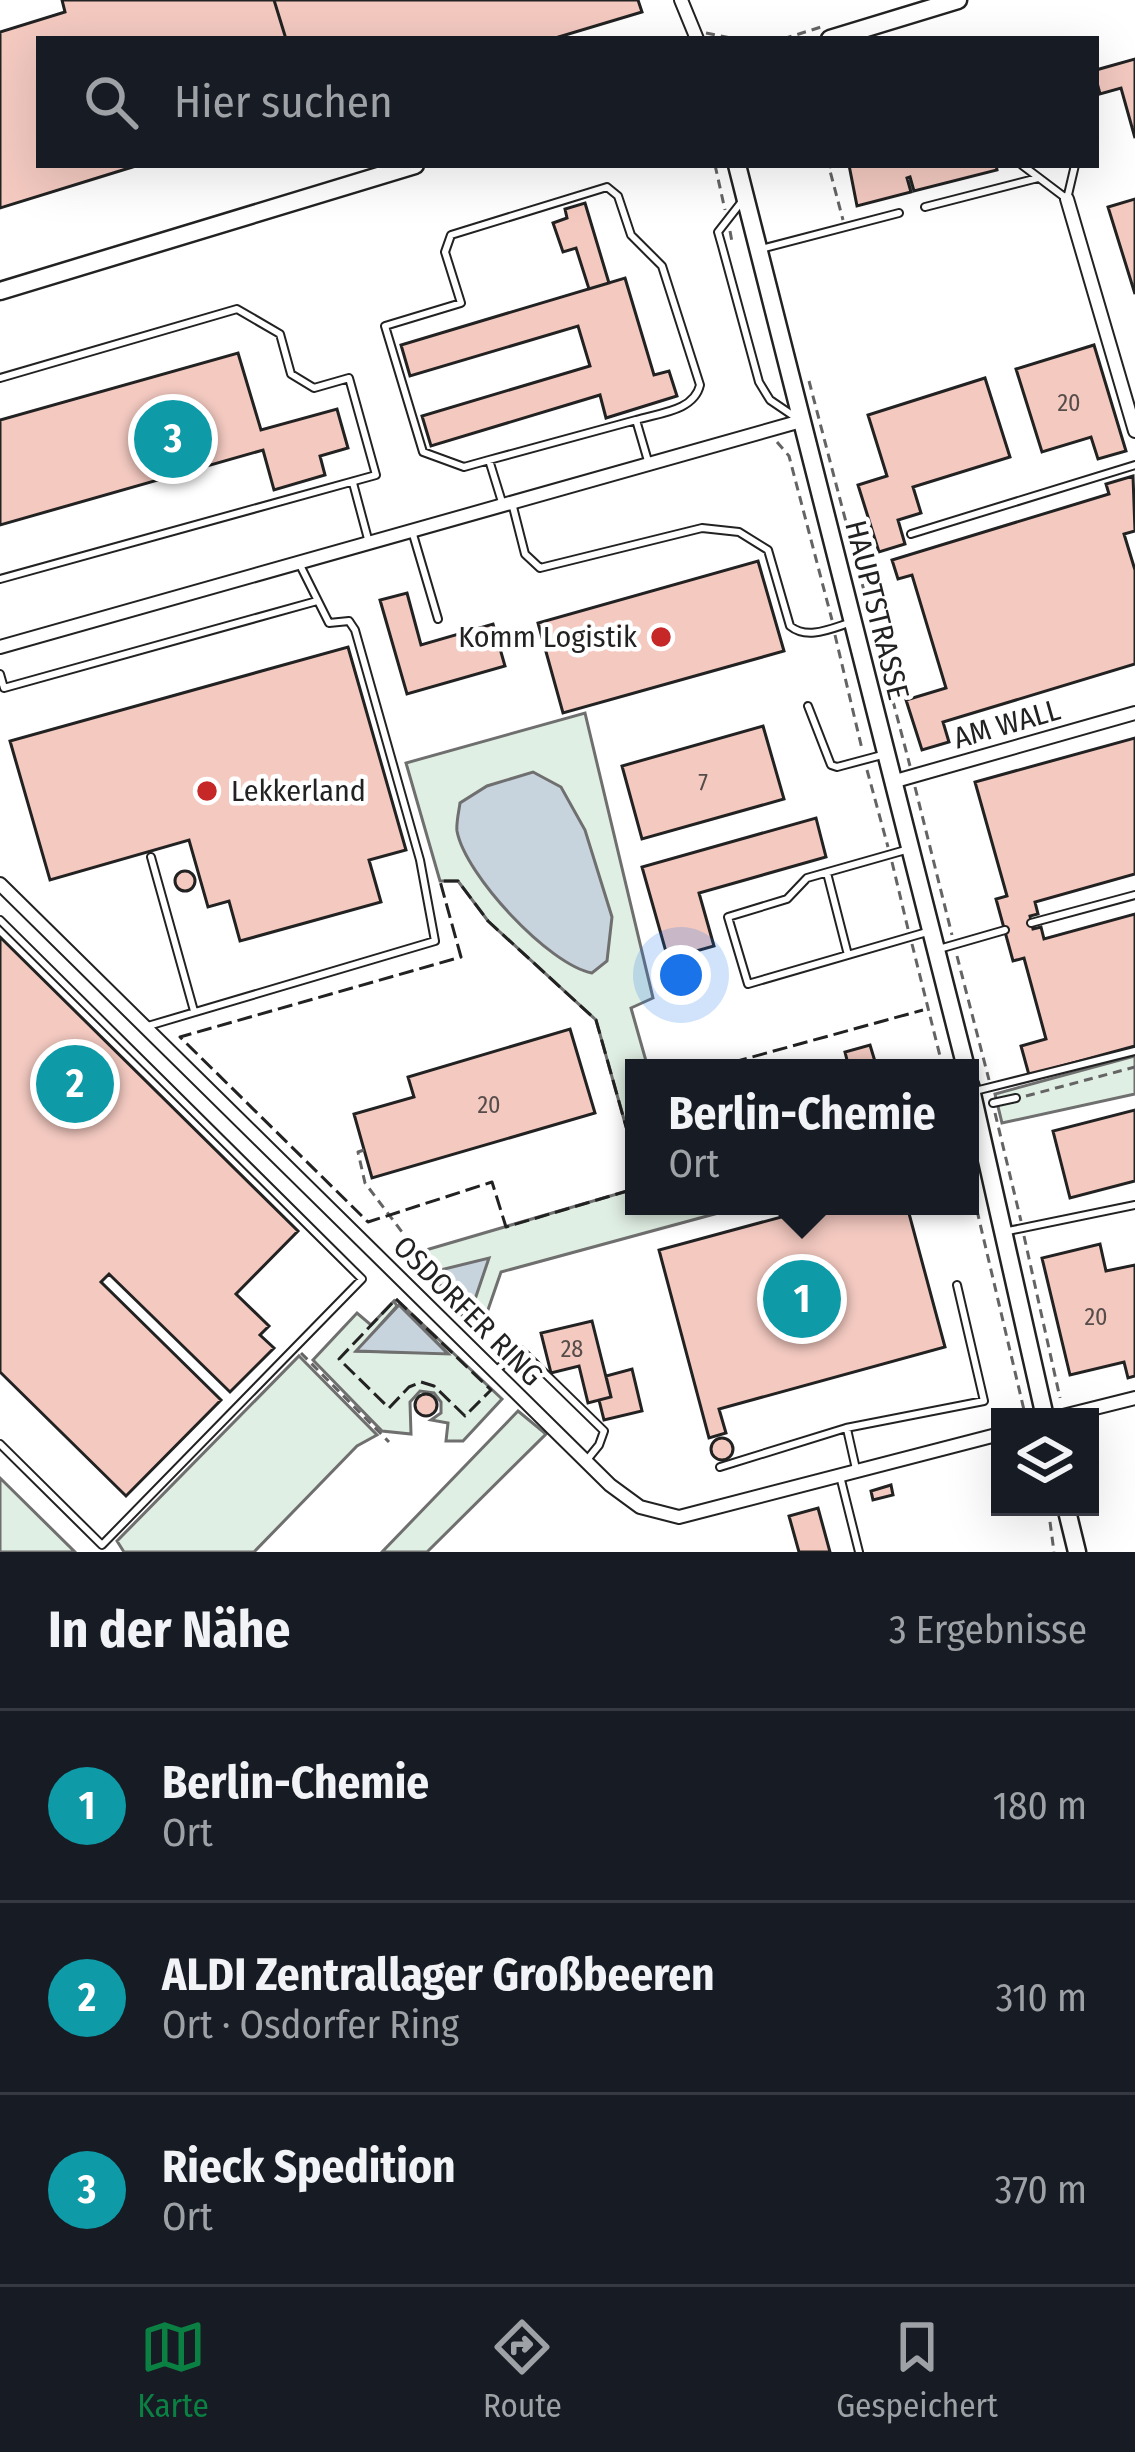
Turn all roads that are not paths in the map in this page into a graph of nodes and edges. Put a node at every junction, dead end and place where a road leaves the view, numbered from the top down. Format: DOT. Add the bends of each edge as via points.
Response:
graph roads {
  1 [pos="681,0"];
  2 [pos="958,0"];
  3 [pos="696,36"];
  4 [pos="840,36"];
  5 [pos="405,168"];
  6 [pos="724,168"];
  7 [pos="1026,168"];
  8 [pos="1074,168"];
  9 [pos="1038,178"];
  10 [pos="745,197"];
  11 [pos="1067,199"];
  12 [pos="925,206"];
  13 [pos="899,213"];
  14 [pos="758,250"];
  15 [pos="0,291"];
  16 [pos="0,378"];
  17 [pos="636,420"];
  18 [pos="801,422"];
  19 [pos="1135,430"];
  20 [pos="489,460"];
  21 [pos="649,464"];
  22 [pos="1135,465"];
  23 [pos="353,481"];
  24 [pos="508,504"];
  25 [pos="412,531"];
  26 [pos="911,534"];
  27 [pos="369,543"];
  28 [pos="298,563"];
  29 [pos="0,579"];
  30 [pos="317,601"];
  31 [pos="437,619"];
  32 [pos="853,622"];
  33 [pos="0,646"];
  34 [pos="0,674"];
  35 [pos="2,689"];
  36 [pos="808,706"];
  37 [pos="1135,713"];
  38 [pos="886,754"];
  39 [pos="892,782"];
  40 [pos="909,849"];
  41 [pos="151,857"];
  42 [pos="826,872"];
  43 [pos="0,884"];
  44 [pos="1135,895"];
  45 [pos="0,920"];
  46 [pos="1031,923"];
  47 [pos="1005,930"];
  48 [pos="933,940"];
  49 [pos="848,955"];
  50 [pos="194,1011"];
  51 [pos="145,1027"];
  52 [pos="1135,1051"];
  53 [pos="964,1059"];
  54 [pos="979,1089"];
  55 [pos="1016,1098"];
  56 [pos="993,1102"];
  57 [pos="979,1116"];
  58 [pos="1135,1205"];
  59 [pos="1013,1230"];
  60 [pos="957,1286"];
  61 [pos="495,1371"];
  62 [pos="1135,1398"];
  63 [pos="1043,1408"];
  64 [pos="1095,1408"];
  65 [pos="847,1428"];
  66 [pos="991,1436"];
  67 [pos="0,1444"];
  68 [pos="586,1461"];
  69 [pos="720,1467"];
  70 [pos="857,1472"];
  71 [pos="840,1476"];
  72 [pos="1068,1516"];
  73 [pos="860,1552"];
  74 [pos="1077,1552"];
  1 -- 3 [label="street"];
  2 -- 4 [label="street"];
  5 -- 15 [label="street"];
  6 -- 10 [label="street, HAUPTSTRASSE"];
  7 -- 9 [label="lane"];
  8 -- 11 [label="lane"];
  9 -- 11 [label="lane"];
  9 -- 12 [label="lane"];
  10 -- 14 [label="street, HAUPTSTRASSE"];
  10 -- 18 [label="lane" via="718,232 759,382"];
  11 -- 19 [label="street"];
  13 -- 14 [label="lane"];
  14 -- 18 [label="street, HAUPTSTRASSE"];
  16 -- 23 [label="lane" via="236,310 280,334 291,374 314,388 349,378 376,475"];
  17 -- 20 [label="lane"];
  17 -- 20 [label="lane" via="689,404 700,385 662,266 631,235 607,187 451,235 445,252 461,303 385,326 423,452 464,467"];
  17 -- 21 [label="lane"];
  18 -- 21 [label="street"];
  18 -- 32 [label="street, HAUPTSTRASSE"];
  20 -- 24 [label="lane"];
  21 -- 24 [label="street"];
  22 -- 26 [label="lane"];
  23 -- 27 [label="lane"];
  23 -- 29 [label="lane"];
  24 -- 25 [label="street"];
  24 -- 32 [label="lane" via="525,554 540,568 715,526 768,550 795,631"];
  25 -- 27 [label="street"];
  25 -- 31 [label="lane"];
  27 -- 28 [label="street"];
  28 -- 30 [label="lane"];
  28 -- 33 [label="street"];
  30 -- 35 [label="lane"];
  30 -- 50 [label="lane" via="329,623 349,621 355,630 435,941"];
  32 -- 38 [label="street, HAUPTSTRASSE"];
  34 -- 35 [label="lane"];
  36 -- 38 [label="lane" via="830,764"];
  37 -- 39 [label="street, AM WALL"];
  38 -- 39 [label="street, HAUPTSTRASSE"];
  39 -- 40 [label="street, HAUPTSTRASSE"];
  40 -- 42 [label="lane"];
  40 -- 48 [label="street, HAUPTSTRASSE"];
  41 -- 50 [label="lane"];
  42 -- 49 [label="lane"];
  42 -- 49 [label="lane" via="787,899 728,916 748,984"];
  43 -- 51 [label="street, OSDORFER RING"];
  44 -- 46 [label="lane"];
  45 -- 67 [label="lane" via="362,1280 102,1545"];
  47 -- 48 [label="lane" via="954,944"];
  48 -- 49 [label="lane"];
  48 -- 53 [label="street, HAUPTSTRASSE"];
  50 -- 51 [label="lane"];
  51 -- 61 [label="street, OSDORFER RING"];
  52 -- 54 [label="lane"];
  55 -- 56 [label="lane"];
  57 -- 59 [label="street"];
  58 -- 59 [label="lane"];
  59 -- 63 [label="street"];
  60 -- 65 [label="lane" via="984,1401"];
  61 -- 68 [label="street, OSDORFER RING"];
  61 -- 68 [label="lane" via="520,1349 604,1430"];
  62 -- 64 [label="street"];
  65 -- 69 [label="lane"];
  65 -- 70 [label="lane"];
  66 -- 70 [label="street, OSDORFER RING"];
  68 -- 71 [label="street, OSDORFER RING" via="640,1507 679,1517"];
  70 -- 71 [label="street, OSDORFER RING"];
  71 -- 73 [label="lane"];
  72 -- 74 [label="street"];
}
